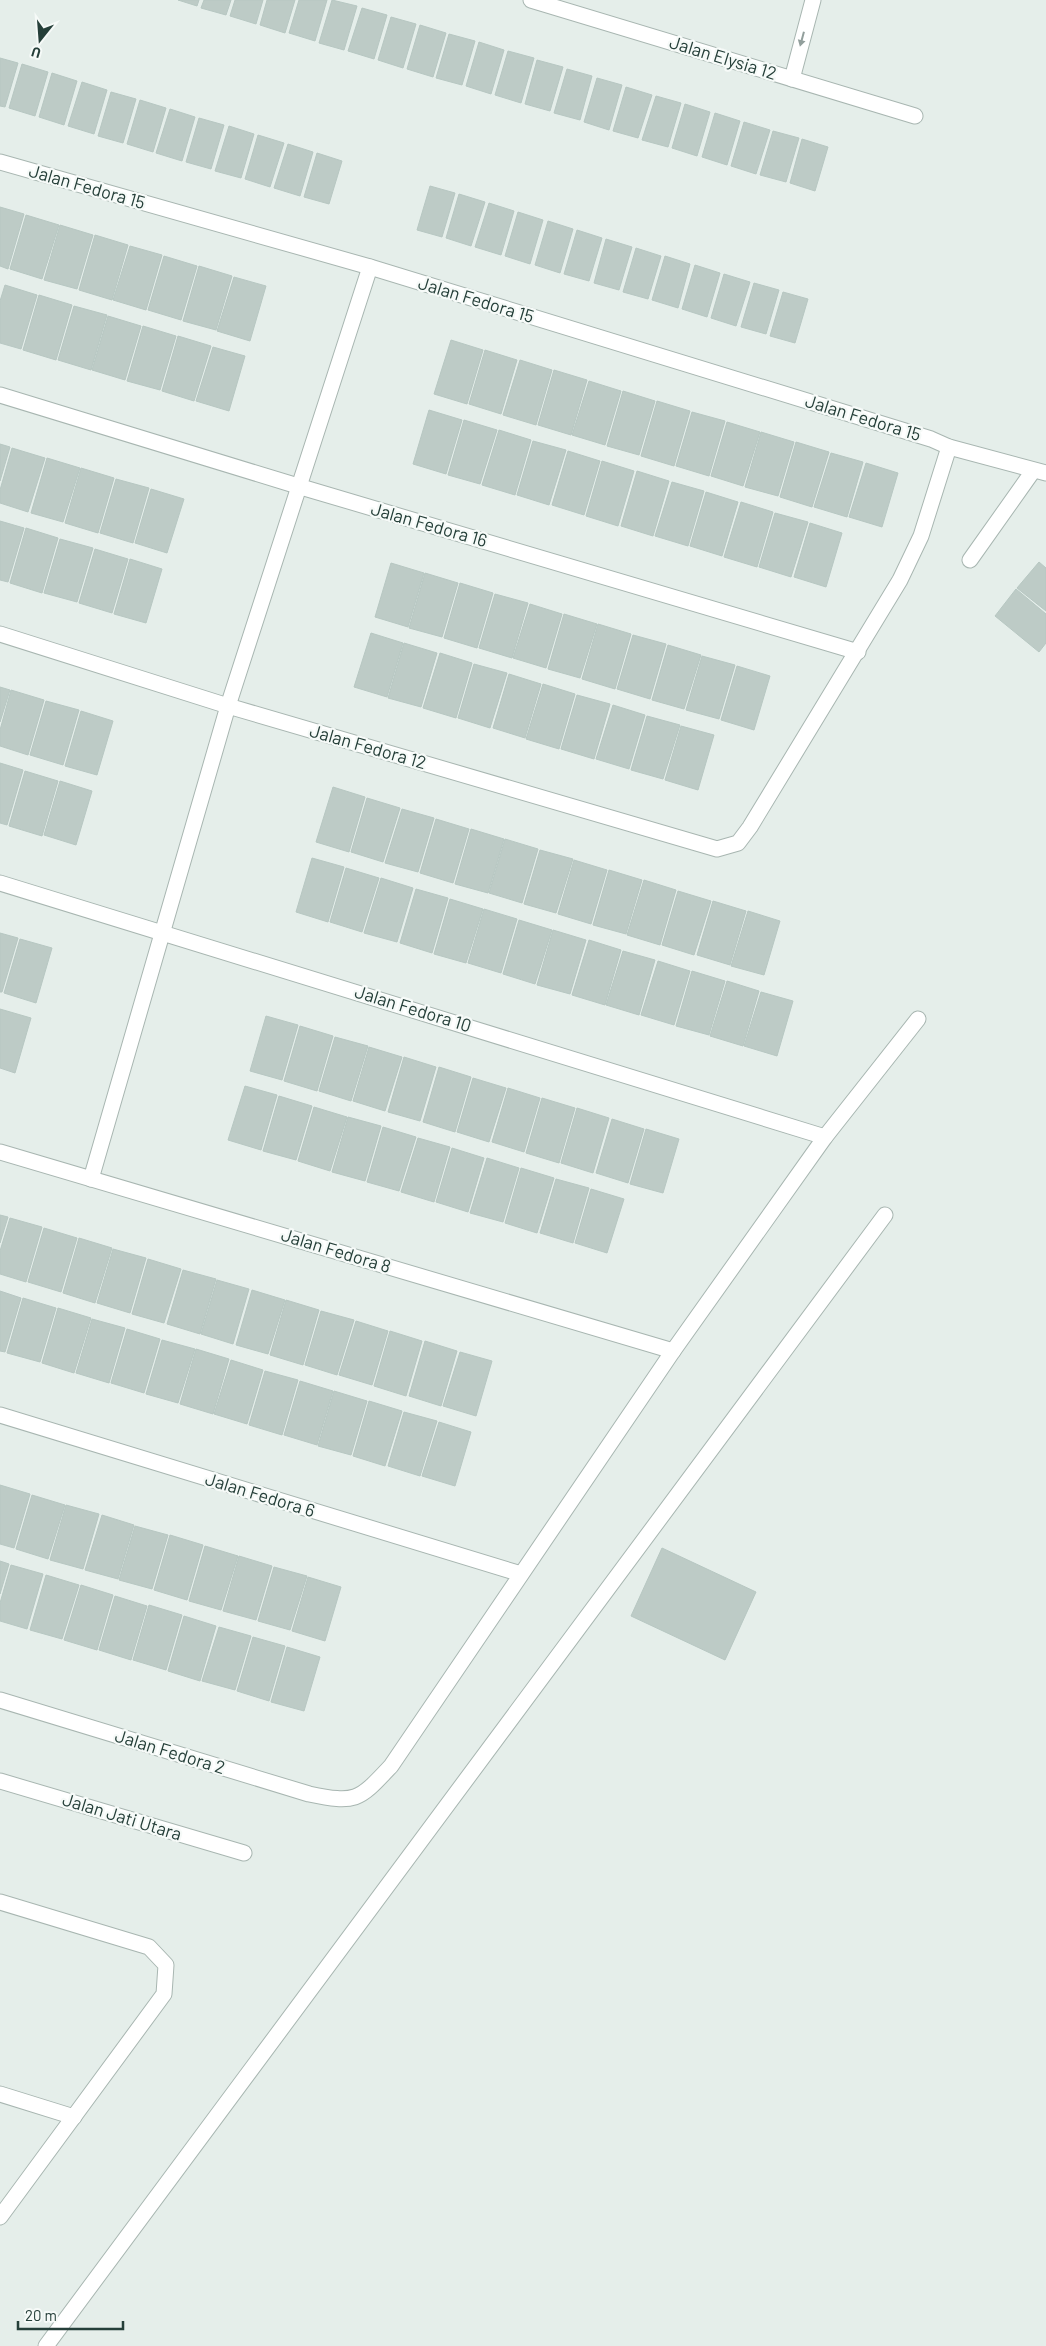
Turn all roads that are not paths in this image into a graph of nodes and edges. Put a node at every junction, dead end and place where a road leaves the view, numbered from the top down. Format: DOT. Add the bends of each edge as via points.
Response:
graph roads {
  1 [pos="531,0"];
  2 [pos="813,0"];
  3 [pos="551,3"];
  4 [pos="792,79"];
  5 [pos="915,116"];
  6 [pos="0,162"];
  7 [pos="370,267"];
  8 [pos="0,395"];
  9 [pos="949,447"];
  10 [pos="1040,472"];
  11 [pos="300,487"];
  12 [pos="970,560"];
  13 [pos="0,634"];
  14 [pos="858,652"];
  15 [pos="228,706"];
  16 [pos="0,882"];
  17 [pos="162,931"];
  18 [pos="918,1019"];
  19 [pos="825,1137"];
  20 [pos="0,1152"];
  21 [pos="91,1178"];
  22 [pos="886,1215"];
  23 [pos="673,1351"];
  24 [pos="0,1415"];
  25 [pos="521,1574"];
  26 [pos="0,1700"];
  27 [pos="0,1781"];
  28 [pos="244,1854"];
  29 [pos="0,1902"];
  30 [pos="0,2094"];
  31 [pos="74,2117"];
  32 [pos="0,2217"];
  33 [pos="46,2346"];
  1 -- 3 [label="street, Jalan Elysia 12"];
  2 -- 4 [label="street, one-way"];
  3 -- 4 [label="street, Jalan Elysia 12"];
  4 -- 5 [label="street, Jalan Elysia 12"];
  6 -- 7 [label="street, Jalan Fedora 15"];
  7 -- 9 [label="street, Jalan Fedora 15"];
  7 -- 11 [label="street"];
  8 -- 11 [label="street, Jalan Fedora 16"];
  9 -- 10 [label="street, Jalan Fedora 15"];
  9 -- 14 [label="street" via="922,536"];
  10 -- 12 [label="street"];
  11 -- 14 [label="street, Jalan Fedora 16"];
  11 -- 15 [label="street"];
  13 -- 15 [label="street, Jalan Fedora 12"];
  14 -- 15 [label="street, Jalan Fedora 12" via="738,843 717,849"];
  15 -- 17 [label="street"];
  16 -- 17 [label="street, Jalan Fedora 10"];
  17 -- 19 [label="street, Jalan Fedora 10"];
  17 -- 21 [label="street"];
  18 -- 19 [label="street"];
  19 -- 23 [label="street"];
  20 -- 21 [label="street, Jalan Fedora 8"];
  21 -- 23 [label="street, Jalan Fedora 8"];
  22 -- 33 [label="street"];
  23 -- 25 [label="street"];
  24 -- 25 [label="street, Jalan Fedora 6"];
  25 -- 26 [label="street, Jalan Fedora 2" via="391,1766 365,1793 340,1800 309,1794"];
  27 -- 28 [label="street, Jalan Jati Utara"];
  29 -- 31 [label="street" via="149,1947 166,1965 164,1994"];
  30 -- 31 [label="street"];
  31 -- 32 [label="street"];
}
